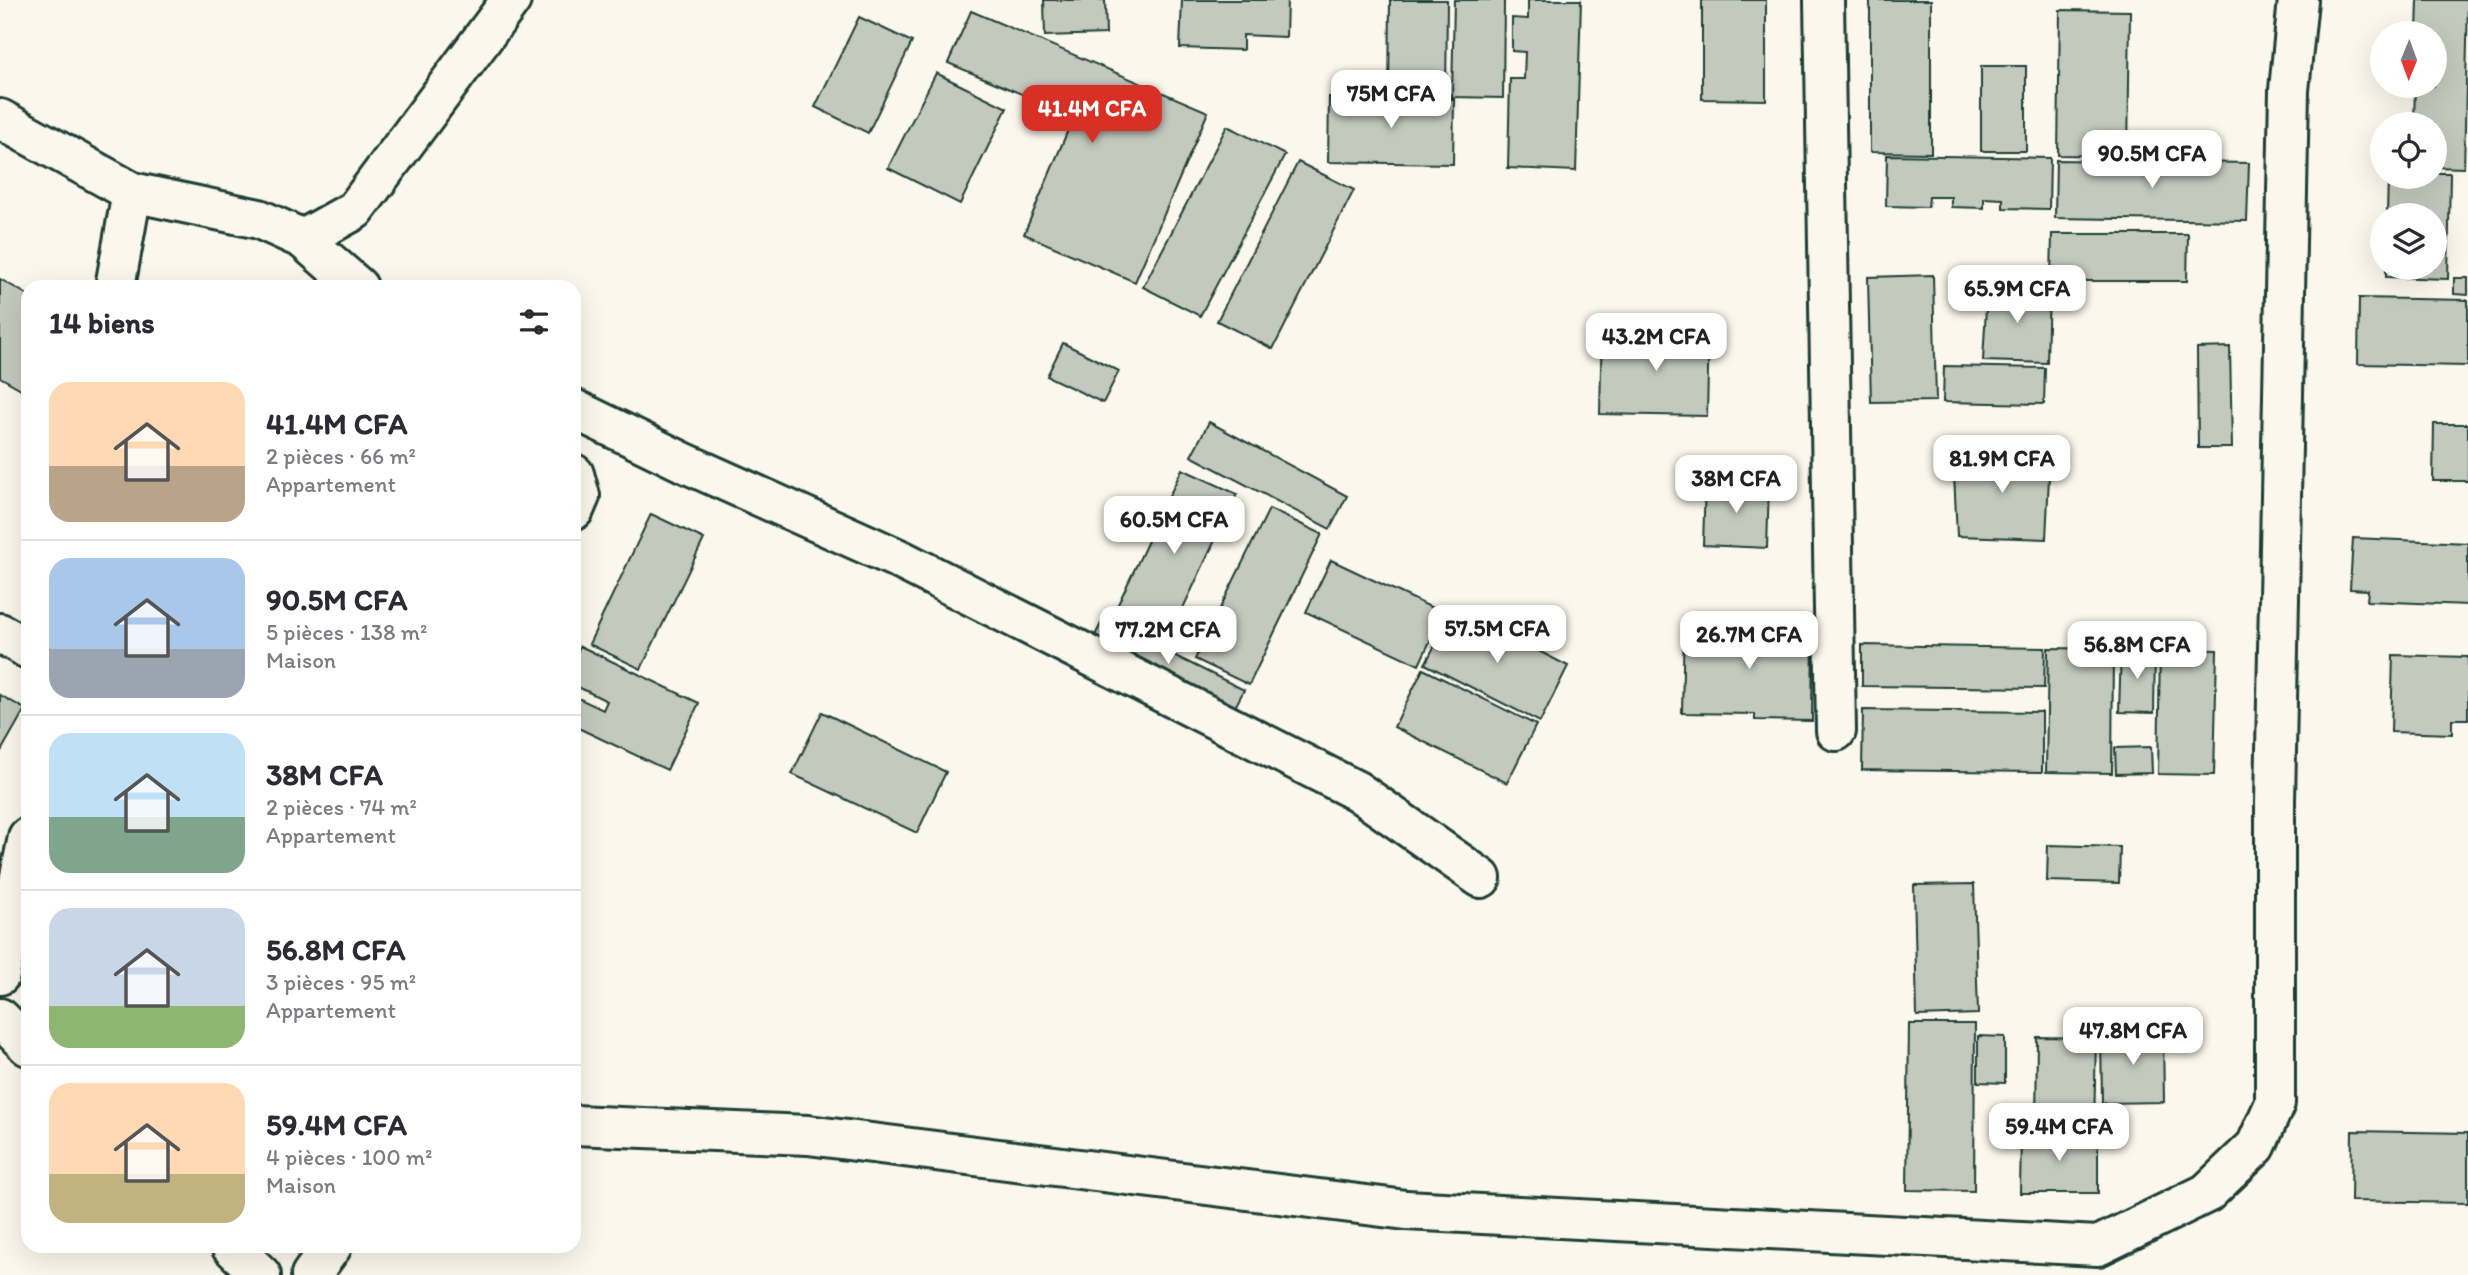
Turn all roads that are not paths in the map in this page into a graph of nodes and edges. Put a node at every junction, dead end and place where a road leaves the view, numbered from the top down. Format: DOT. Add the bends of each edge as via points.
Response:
graph roads {
  1 [pos="511,0"];
  2 [pos="1824,0"];
  3 [pos="2298,0"];
  4 [pos="0,119"];
  5 [pos="132,192"];
  6 [pos="303,239"];
  7 [pos="116,280"];
  8 [pos="350,280"];
  9 [pos="581,412"];
  10 [pos="0,633"];
  11 [pos="21,645"];
  12 [pos="1836,731"];
  13 [pos="21,872"];
  14 [pos="1481,878"];
  15 [pos="0,975"];
  16 [pos="0,1018"];
  17 [pos="21,1039"];
  18 [pos="581,1125"];
  19 [pos="238,1253"];
  20 [pos="327,1253"];
  21 [pos="261,1275"];
  22 [pos="311,1275"];
  1 -- 6 [label="street" via="355,210"];
  2 -- 12 [label="street"];
  3 -- 18 [label="street" via="2288,118 2275,788 2275,1102 2256,1146 2207,1193 2098,1246 1406,1210 808,1135"];
  4 -- 5 [label="street"];
  5 -- 6 [label="street" via="259,219"];
  5 -- 7 [label="street"];
  6 -- 8 [label="street"];
  9 -- 14 [label="street" via="899,559 1357,791"];
  10 -- 11 [label="street"];
  13 -- 15 [label="street"];
  16 -- 17 [label="street"];
  19 -- 21 [label="street"];
  20 -- 22 [label="street"];
}
